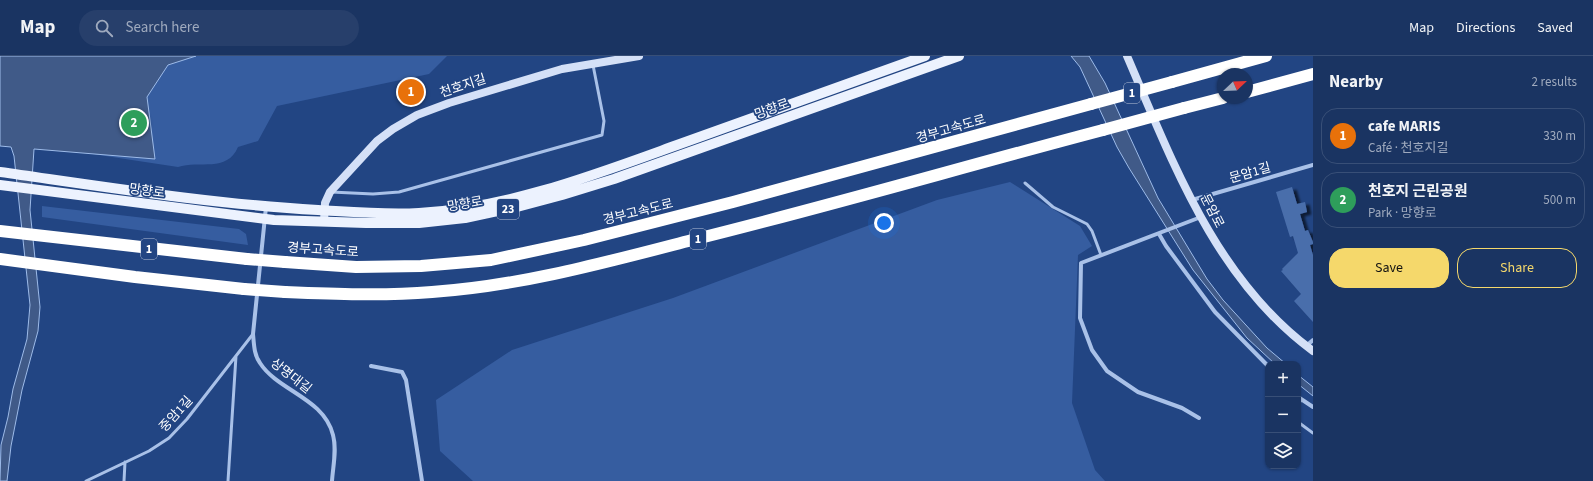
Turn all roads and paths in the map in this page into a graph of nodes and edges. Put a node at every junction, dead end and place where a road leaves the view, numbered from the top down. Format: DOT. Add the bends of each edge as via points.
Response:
graph roads {
  1 [pos="639,56"];
  2 [pos="925,56"];
  3 [pos="959,56"];
  4 [pos="1122,56"];
  5 [pos="1127,56"];
  6 [pos="1266,56"];
  7 [pos="593,64"];
  8 [pos="1132,67"];
  9 [pos="1313,74"];
  10 [pos="1253,90"];
  11 [pos="1217,100"];
  12 [pos="1313,165"];
  13 [pos="1,172"];
  14 [pos="1025,183"];
  15 [pos="0,185"];
  16 [pos="330,192"];
  17 [pos="1192,200"];
  18 [pos="266,207"];
  19 [pos="324,211"];
  20 [pos="1201,217"];
  21 [pos="264,219"];
  22 [pos="324,222"];
  23 [pos="0,231"];
  24 [pos="1159,234"];
  25 [pos="1101,255"];
  26 [pos="0,259"];
  27 [pos="253,334"];
  28 [pos="1313,340"];
  29 [pos="1310,349"];
  30 [pos="236,356"];
  31 [pos="1265,363"];
  32 [pos="371,366"];
  33 [pos="1301,399"];
  34 [pos="1313,407"];
  35 [pos="1198,418"];
  36 [pos="1301,424"];
  37 [pos="1313,433"];
  38 [pos="125,462"];
  39 [pos="90,480"];
  40 [pos="86,481"];
  41 [pos="124,481"];
  42 [pos="228,481"];
  43 [pos="332,481"];
  44 [pos="422,481"];
  1 -- 7 [label="street, 천호지길"];
  2 -- 19 [label="main road, 망향로 / 23" via="607,170 526,195 468,207 420,213"];
  3 -- 22 [label="main road, 망향로 / 23" via="562,196 465,218 419,223"];
  4 -- 8 [label="street"];
  5 -- 8 [label="street, 문암로"];
  6 -- 23 [label="highway, 경부고속도로 / 1, bridge" via="726,204 584,240 491,260 421,266 356,267 247,259"];
  7 -- 16 [label="street, 천호지길" via="562,69 513,83 417,115 393,128 377,141"];
  7 -- 16 [label="lane" via="604,121 602,135 399,192"];
  8 -- 17 [label="street, 문암로"];
  9 -- 10 [label="highway"];
  11 -- 26 [label="highway, 1, bridge" via="734,230 597,264 510,282 433,292 361,295 285,292 135,277"];
  12 -- 17 [label="street, 문암1길"];
  13 -- 18 [label="main road, 망향로 / 23"];
  14 -- 25 [label="lane" via="1053,207 1087,224"];
  15 -- 21 [label="main road, 망향로 / 23"];
  16 -- 19 [label="street, 천호지길"];
  17 -- 20 [label="street, 문암로"];
  18 -- 19 [label="main road, 망향로 / 23"];
  18 -- 21 [label="street, 상명대길"];
  19 -- 22 [label="street, 천호지길"];
  20 -- 24 [label="street"];
  20 -- 29 [label="street, 문암로" via="1208,233 1239,278 1268,312"];
  21 -- 22 [label="main road, 망향로 / 23"];
  21 -- 27 [label="street, 상명대길"];
  24 -- 25 [label="street"];
  24 -- 31 [label="street" via="1215,312"];
  25 -- 35 [label="street" via="1080,263 1080,318 1092,350 1107,371 1138,392 1182,408"];
  27 -- 30 [label="lane, 중암1길"];
  27 -- 43 [label="street, 상명대길" via="260,363 272,376 316,408 326,419 335,445"];
  28 -- 29 [label="street"];
  30 -- 38 [label="lane, 중암1길" via="169,438"];
  30 -- 42 [label="lane"];
  32 -- 44 [label="street" via="402,372 406,380"];
  33 -- 34 [label="street"];
  36 -- 37 [label="lane"];
  38 -- 39 [label="lane, 중암1길"];
  38 -- 41 [label="lane"];
  39 -- 40 [label="lane, 중암1길"];
}
